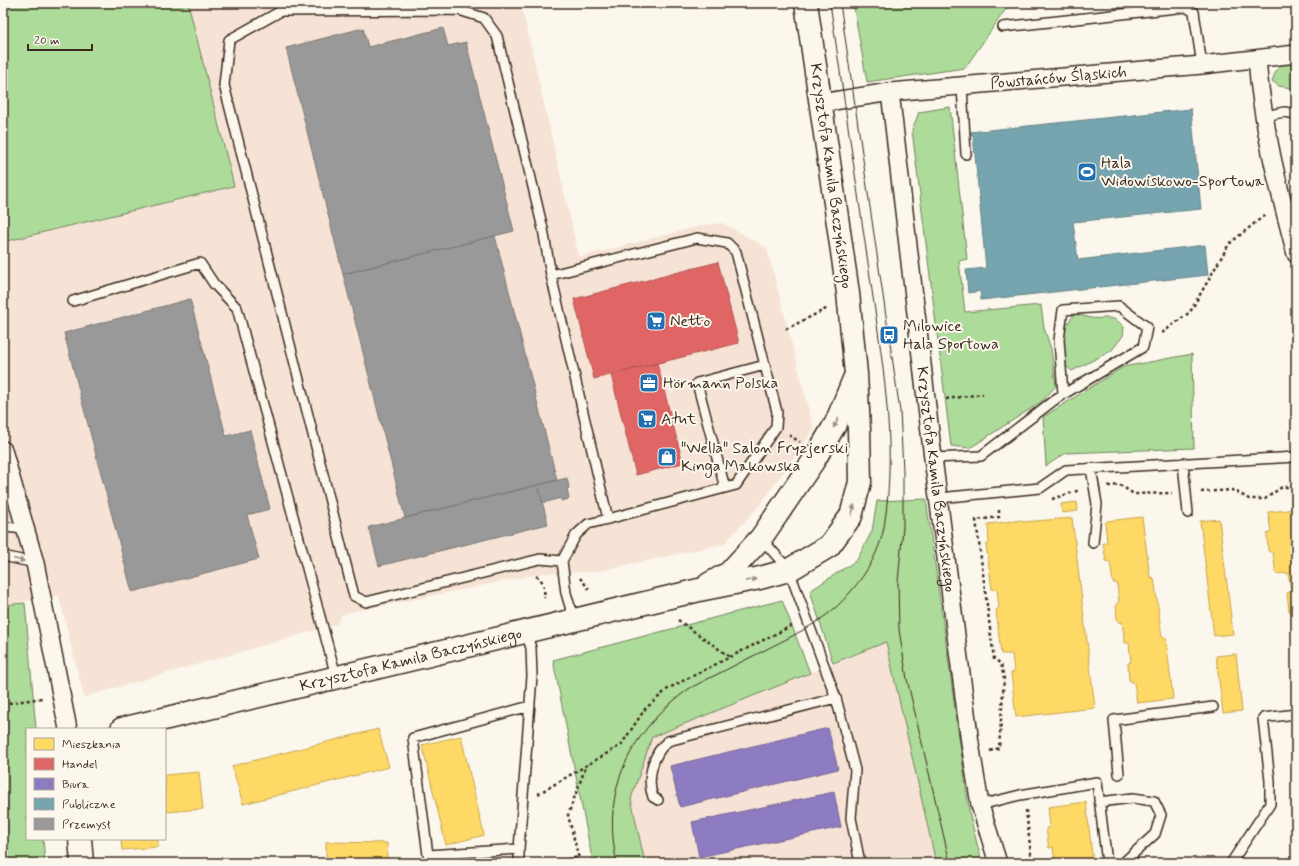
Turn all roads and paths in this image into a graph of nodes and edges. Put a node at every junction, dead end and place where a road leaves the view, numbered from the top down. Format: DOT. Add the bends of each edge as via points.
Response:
graph roads {
  1 [pos="806,3"];
  2 [pos="1003,27"];
  3 [pos="1296,54"];
  4 [pos="1257,59"];
  5 [pos="1202,65"];
  6 [pos="962,87"];
  7 [pos="890,92"];
  8 [pos="821,103"];
  9 [pos="1296,114"];
  10 [pos="1265,116"];
  11 [pos="966,154"];
  12 [pos="1282,201"];
  13 [pos="1296,254"];
  14 [pos="551,275"];
  15 [pos="73,301"];
  16 [pos="830,307"];
  17 [pos="786,329"];
  18 [pos="1139,349"];
  19 [pos="765,365"];
  20 [pos="856,374"];
  21 [pos="983,394"];
  22 [pos="1063,394"];
  23 [pos="942,399"];
  24 [pos="776,427"];
  25 [pos="801,443"];
  26 [pos="3,450"];
  27 [pos="1296,457"];
  28 [pos="933,458"];
  29 [pos="1183,463"];
  30 [pos="1091,468"];
  31 [pos="1095,486"];
  32 [pos="1296,486"];
  33 [pos="725,488"];
  34 [pos="1187,492"];
  35 [pos="939,498"];
  36 [pos="1050,500"];
  37 [pos="1005,505"];
  38 [pos="998,506"];
  39 [pos="992,507"];
  40 [pos="1188,513"];
  41 [pos="608,519"];
  42 [pos="3,527"];
  43 [pos="26,529"];
  44 [pos="761,538"];
  45 [pos="1093,543"];
  46 [pos="3,556"];
  47 [pos="562,561"];
  48 [pos="35,563"];
  49 [pos="789,570"];
  50 [pos="578,571"];
  51 [pos="534,575"];
  52 [pos="588,589"];
  53 [pos="699,590"];
  54 [pos="544,598"];
  55 [pos="806,619"];
  56 [pos="574,620"];
  57 [pos="678,620"];
  58 [pos="526,632"];
  59 [pos="730,657"];
  60 [pos="336,676"];
  61 [pos="45,697"];
  62 [pos="836,698"];
  63 [pos="3,704"];
  64 [pos="530,706"];
  65 [pos="1212,707"];
  66 [pos="1296,714"];
  67 [pos="68,728"];
  68 [pos="126,728"];
  69 [pos="988,743"];
  70 [pos="989,751"];
  71 [pos="991,758"];
  72 [pos="586,766"];
  73 [pos="1119,774"];
  74 [pos="536,795"];
  75 [pos="1024,795"];
  76 [pos="658,800"];
  77 [pos="1099,802"];
  78 [pos="980,805"];
  79 [pos="80,840"];
  80 [pos="519,849"];
  81 [pos="579,857"];
  82 [pos="82,863"];
  83 [pos="520,863"];
  84 [pos="550,863"];
  85 [pos="580,863"];
  86 [pos="860,863"];
  87 [pos="998,863"];
  88 [pos="1032,863"];
  89 [pos="1107,863"];
  90 [pos="1123,863"];
  91 [pos="1231,863"];
  1 -- 8 [label="street, Krzysztofa Kamila Baczyńskiego"];
  2 -- 5 [label="lane" via="1186,7 1194,12"];
  3 -- 4 [label="street, Powstańców Śląskich"];
  4 -- 5 [label="street, Powstańców Śląskich"];
  4 -- 10 [label="street"];
  5 -- 6 [label="street, Powstańców Śląskich"];
  6 -- 7 [label="street, Powstańców Śląskich"];
  6 -- 11 [label="lane"];
  7 -- 8 [label="street, Powstańców Śląskich"];
  7 -- 28 [label="street, Krzysztofa Kamila Baczyńskiego"];
  8 -- 20 [label="street, Krzysztofa Kamila Baczyńskiego" via="848,293"];
  9 -- 10 [label="lane" via="1284,112"];
  10 -- 12 [label="street"];
  12 -- 13 [label="street"];
  12 -- 18 [label="path" via="1229,244 1190,312"];
  14 -- 19 [label="lane" via="697,238 728,243 736,252"];
  14 -- 41 [label="lane"];
  14 -- 47 [label="lane" via="543,229 497,36 484,18 459,10 281,11 229,40 224,85 354,596 366,602 540,558"];
  15 -- 60 [label="lane" via="200,263 214,284 237,308"];
  16 -- 17 [label="path"];
  18 -- 22 [label="lane"];
  18 -- 22 [label="lane" via="1143,347 1147,327 1119,306 1063,310 1059,340"];
  19 -- 24 [label="lane" via="777,412"];
  19 -- 33 [label="lane" via="697,383"];
  20 -- 44 [label="street, Krzysztofa Kamila Baczyńskiego, one-way" via="836,423"];
  49 -- 20 [label="street, Krzysztofa Kamila Baczyńskiego, one-way" via="829,546 851,516 860,482"];
  21 -- 23 [label="path"];
  22 -- 28 [label="lane" via="981,456"];
  24 -- 25 [label="path"];
  24 -- 33 [label="lane" via="736,485"];
  26 -- 43 [label="street"];
  27 -- 29 [label="lane"];
  28 -- 35 [label="street, Krzysztofa Kamila Baczyńskiego"];
  29 -- 30 [label="lane"];
  29 -- 34 [label="lane"];
  30 -- 31 [label="lane"];
  30 -- 35 [label="lane" via="1066,470 1040,488"];
  31 -- 34 [label="path" via="1120,485 1134,494"];
  31 -- 36 [label="path"];
  31 -- 45 [label="lane" via="1097,504"];
  32 -- 34 [label="path" via="1282,487 1265,499 1248,499 1233,490"];
  33 -- 41 [label="lane"];
  34 -- 40 [label="lane"];
  35 -- 78 [label="street, Krzysztofa Kamila Baczyńskiego"];
  37 -- 38 [label="path"];
  38 -- 39 [label="path"];
  38 -- 70 [label="path" via="999,517 976,520 994,659 1001,664 1004,679 999,748"];
  41 -- 47 [label="lane" via="588,524 576,535"];
  42 -- 43 [label="lane"];
  43 -- 48 [label="street"];
  44 -- 49 [label="lane"];
  44 -- 53 [label="street, Krzysztofa Kamila Baczyńskiego" via="729,573"];
  46 -- 48 [label="lane, one-way"];
  47 -- 56 [label="lane" via="566,592"];
  48 -- 67 [label="street"];
  53 -- 49 [label="street, Krzysztofa Kamila Baczyńskiego, one-way"];
  49 -- 55 [label="lane"];
  50 -- 52 [label="path"];
  51 -- 54 [label="path" via="540,578 546,589"];
  53 -- 56 [label="street, Krzysztofa Kamila Baczyńskiego"];
  55 -- 59 [label="path"];
  55 -- 62 [label="lane"];
  56 -- 58 [label="street, Krzysztofa Kamila Baczyńskiego"];
  57 -- 59 [label="path"];
  58 -- 60 [label="street, Krzysztofa Kamila Baczyńskiego"];
  58 -- 64 [label="lane" via="531,648"];
  59 -- 72 [label="path" via="669,688 645,709 621,745"];
  60 -- 68 [label="street, Krzysztofa Kamila Baczyńskiego"];
  61 -- 63 [label="path"];
  62 -- 76 [label="lane" via="668,741 656,755 650,781 653,797"];
  62 -- 86 [label="lane" via="855,770 851,818"];
  64 -- 80 [label="lane"];
  64 -- 80 [label="lane" via="413,738 428,855"];
  65 -- 73 [label="lane" via="1114,720"];
  66 -- 91 [label="lane" via="1263,718 1270,804"];
  69 -- 70 [label="path"];
  70 -- 71 [label="path"];
  72 -- 74 [label="path"];
  72 -- 81 [label="path" via="568,815"];
  75 -- 77 [label="lane" via="1096,782"];
  75 -- 78 [label="lane"];
  75 -- 88 [label="path"];
  77 -- 89 [label="lane"];
  77 -- 90 [label="lane" via="1134,798 1154,801 1161,815 1155,834"];
  78 -- 87 [label="street, Krzysztofa Kamila Baczyńskiego"];
  79 -- 82 [label="street"];
  80 -- 83 [label="lane"];
  81 -- 84 [label="path"];
  81 -- 85 [label="path"];
}
